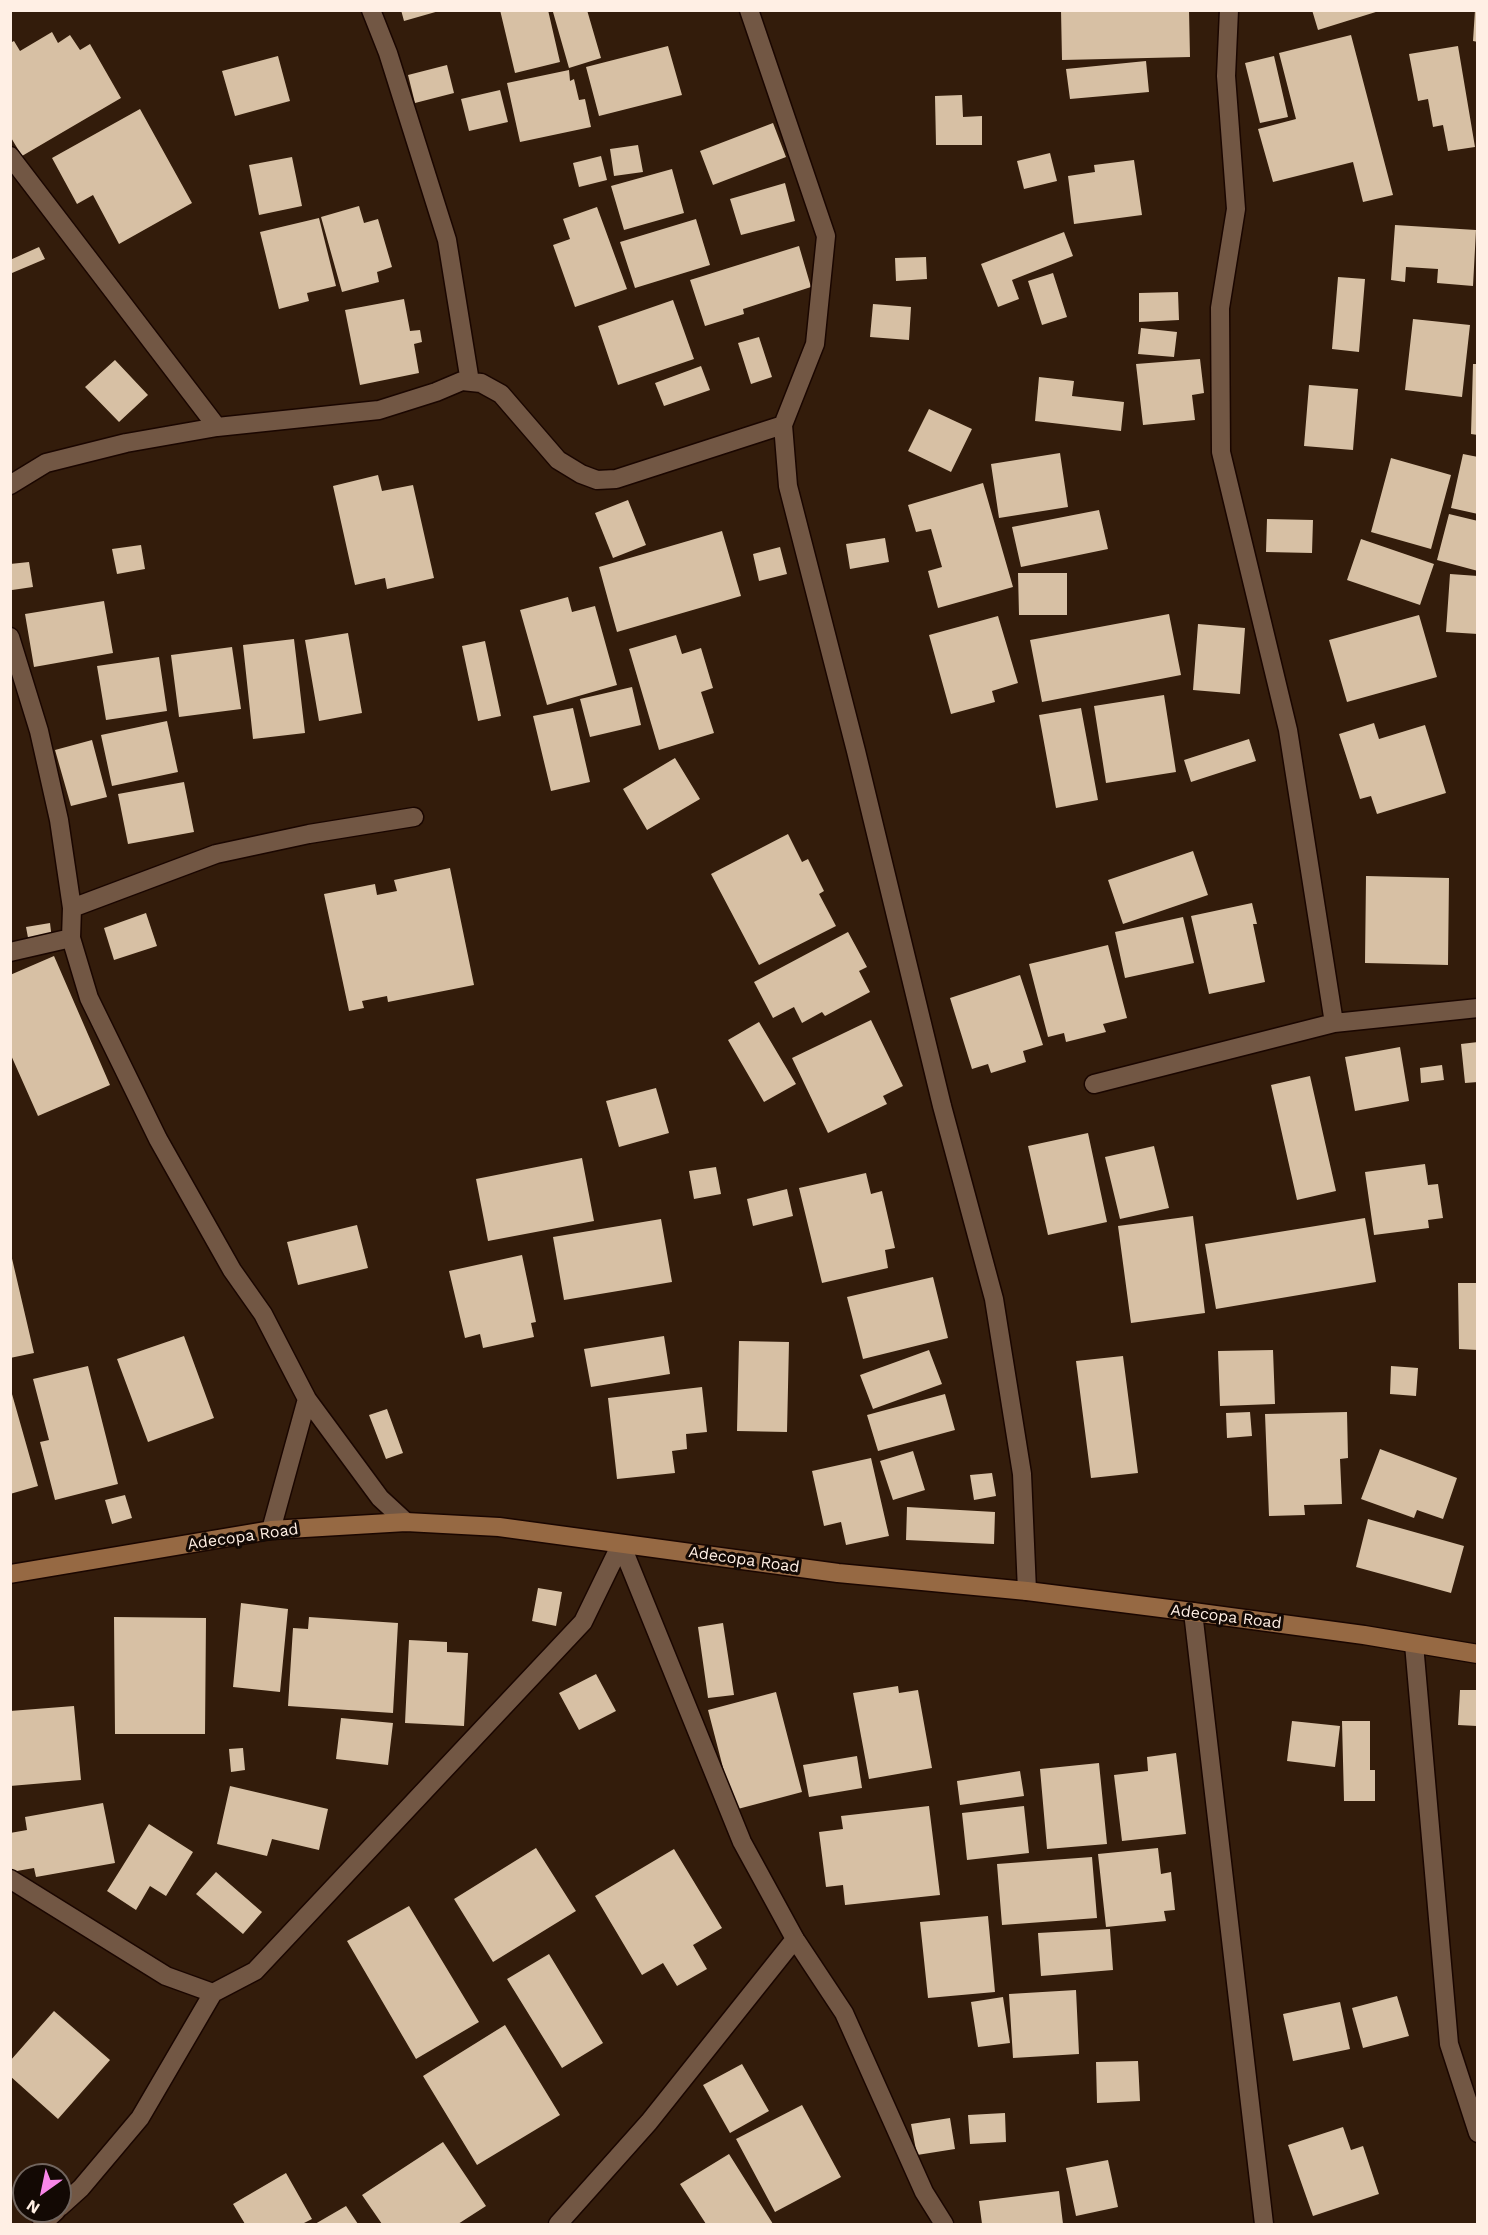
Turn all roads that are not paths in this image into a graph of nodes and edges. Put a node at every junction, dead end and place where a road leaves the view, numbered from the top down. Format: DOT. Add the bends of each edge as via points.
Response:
graph roads {
  1 [pos="371,10"];
  2 [pos="749,10"];
  3 [pos="1229,10"];
  4 [pos="10,156"];
  5 [pos="470,382"];
  6 [pos="783,425"];
  7 [pos="217,427"];
  8 [pos="10,485"];
  9 [pos="10,637"];
  10 [pos="414,817"];
  11 [pos="72,908"];
  12 [pos="71,938"];
  13 [pos="10,952"];
  14 [pos="1478,1008"];
  15 [pos="1334,1023"];
  16 [pos="1094,1084"];
  17 [pos="307,1399"];
  18 [pos="406,1522"];
  19 [pos="271,1530"];
  20 [pos="621,1544"];
  21 [pos="10,1574"];
  22 [pos="1027,1591"];
  23 [pos="1193,1612"];
  24 [pos="1414,1644"];
  25 [pos="1478,1654"];
  26 [pos="10,1879"];
  27 [pos="795,1939"];
  28 [pos="213,1993"];
  29 [pos="1478,2133"];
  30 [pos="72,2196"];
  31 [pos="558,2224"];
  32 [pos="944,2224"];
  33 [pos="1264,2224"];
  1 -- 5 [label="street" via="447,240"];
  2 -- 6 [label="street" via="826,236 814,344"];
  3 -- 15 [label="street" via="1226,76 1236,209 1220,308 1221,452 1288,730"];
  4 -- 7 [label="street"];
  5 -- 6 [label="street" via="481,383 501,394 558,460 597,480 616,479"];
  5 -- 7 [label="street" via="462,381 378,410"];
  6 -- 22 [label="street" via="788,486 942,1106 994,1299 1022,1474"];
  7 -- 8 [label="street" via="126,443 46,463"];
  9 -- 11 [label="street" via="39,731 59,820"];
  10 -- 11 [label="street" via="216,854"];
  11 -- 12 [label="street"];
  12 -- 13 [label="street"];
  12 -- 17 [label="street" via="89,998 125,1076 232,1270 263,1314"];
  14 -- 15 [label="street"];
  15 -- 16 [label="street"];
  17 -- 18 [label="street" via="381,1498"];
  17 -- 19 [label="street"];
  18 -- 19 [label="street, Adecopa Road"];
  18 -- 20 [label="street, Adecopa Road" via="499,1527"];
  19 -- 21 [label="street, Adecopa Road"];
  20 -- 22 [label="street, Adecopa Road" via="838,1573"];
  20 -- 27 [label="street" via="742,1842"];
  20 -- 28 [label="street" via="583,1622 255,1971"];
  22 -- 23 [label="street, Adecopa Road"];
  23 -- 24 [label="street, Adecopa Road"];
  23 -- 33 [label="street"];
  24 -- 25 [label="street, Adecopa Road"];
  24 -- 29 [label="street" via="1449,2044"];
  26 -- 28 [label="street" via="166,1976"];
  27 -- 31 [label="street" via="649,2122"];
  27 -- 32 [label="street" via="844,2013 924,2192"];
  28 -- 30 [label="street" via="140,2118"];
}
